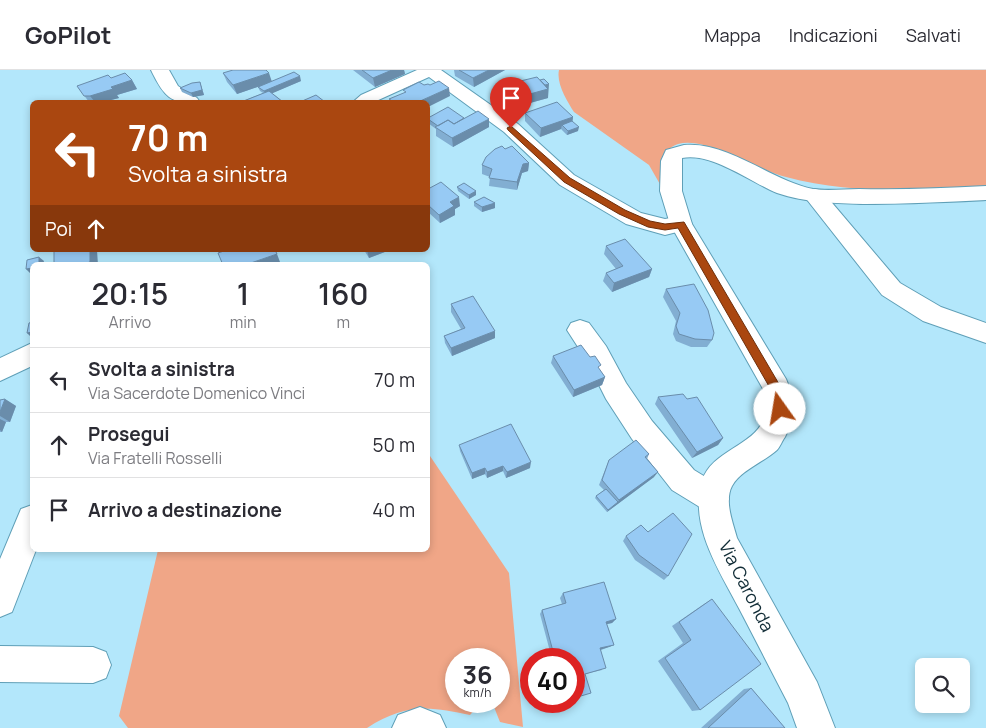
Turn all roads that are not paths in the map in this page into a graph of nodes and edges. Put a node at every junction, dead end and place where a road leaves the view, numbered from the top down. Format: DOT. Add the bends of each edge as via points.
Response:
graph roads {
  1 [pos="160,70"];
  2 [pos="430,70"];
  3 [pos="187,100"];
  4 [pos="365,100"];
  5 [pos="986,192"];
  6 [pos="816,196"];
  7 [pos="681,224"];
  8 [pos="580,330"];
  9 [pos="986,333"];
  10 [pos="30,355"];
  11 [pos="0,370"];
  12 [pos="714,500"];
  13 [pos="30,525"];
  14 [pos="0,600"];
  15 [pos="0,664"];
  16 [pos="92,665"];
  17 [pos="411,728"];
  18 [pos="427,728"];
  19 [pos="816,728"];
  1 -- 3 [label="street" via="172,93"];
  2 -- 4 [label="street"];
  2 -- 7 [label="street" via="511,128 567,180 634,219 665,227"];
  5 -- 6 [label="street" via="911,197"];
  6 -- 7 [label="street, Via Caronda" via="786,188 714,155 682,150 673,154 671,161 671,191"];
  6 -- 9 [label="street" via="891,289 932,314"];
  7 -- 12 [label="street, Via Caronda" via="776,387 780,409 777,424 768,440 728,468 717,481"];
  8 -- 12 [label="street" via="642,430 683,480"];
  10 -- 11 [label="street"];
  12 -- 19 [label="street, Via Caronda" via="723,544 804,695"];
  13 -- 14 [label="street"];
  15 -- 16 [label="street"];
  17 -- 18 [label="street"];
}
